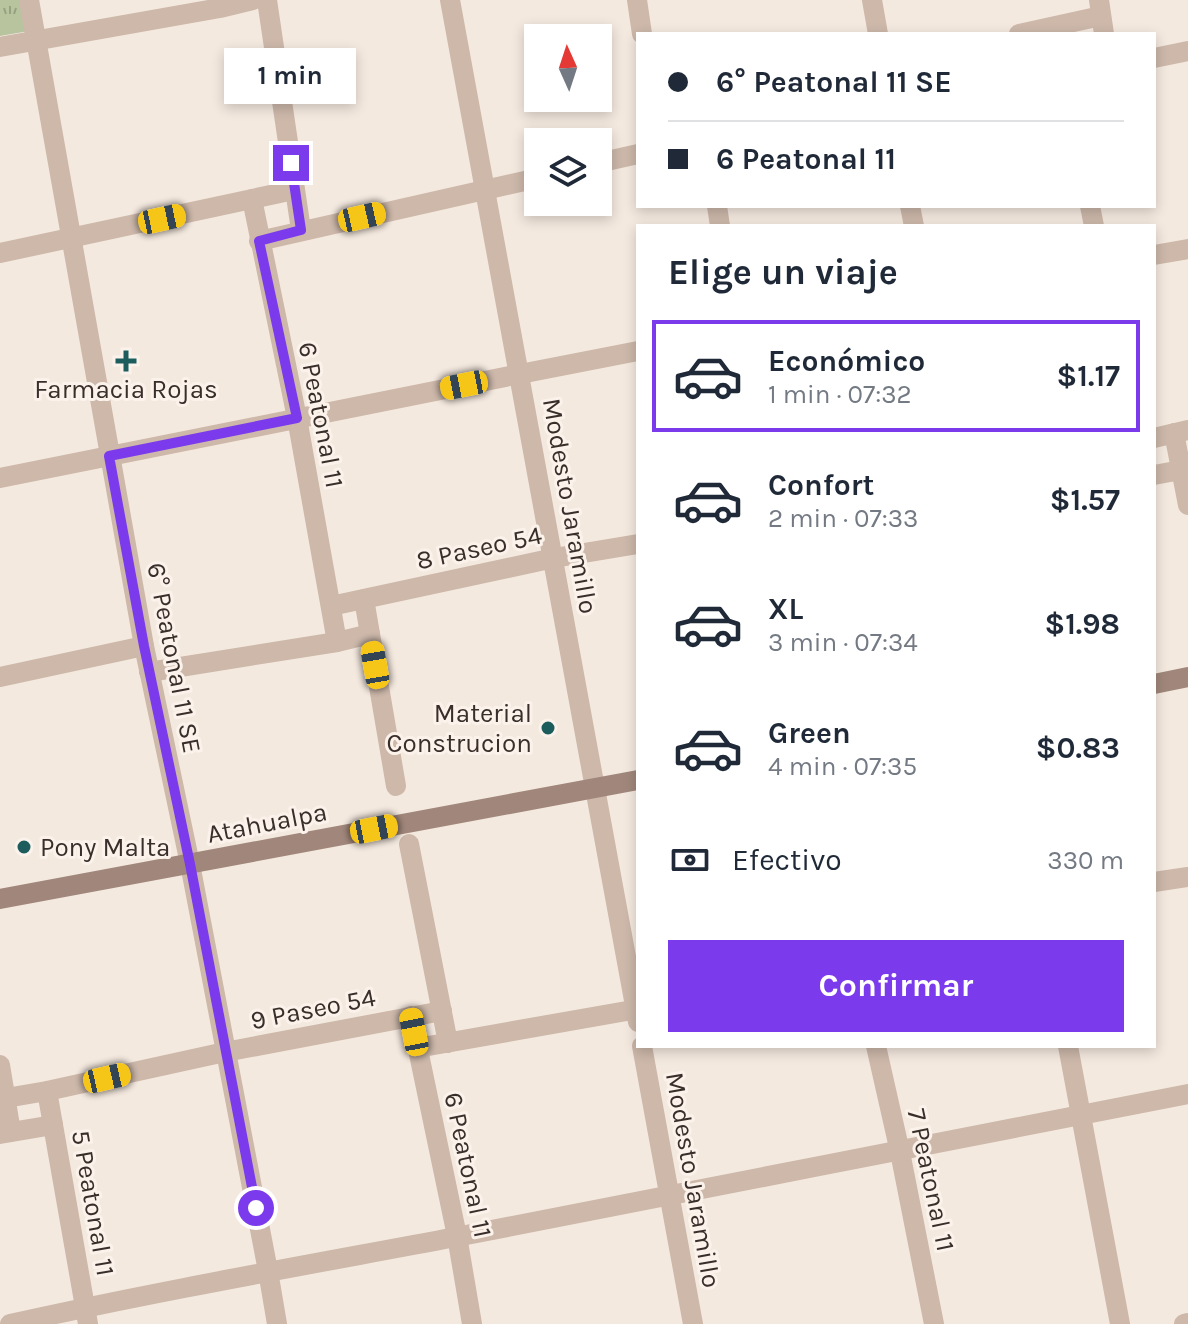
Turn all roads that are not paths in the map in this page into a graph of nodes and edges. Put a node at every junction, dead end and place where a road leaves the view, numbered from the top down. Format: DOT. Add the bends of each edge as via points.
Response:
graph roads {
  1 [pos="29,0"];
  2 [pos="253,0"];
  3 [pos="267,0"];
  4 [pos="450,0"];
  5 [pos="637,0"];
  6 [pos="872,0"];
  7 [pos="219,4"];
  8 [pos="1101,17"];
  9 [pos="1058,30"];
  10 [pos="642,32"];
  11 [pos="878,32"];
  12 [pos="37,40"];
  13 [pos="0,47"];
  14 [pos="1188,51"];
  15 [pos="1156,58"];
  16 [pos="636,154"];
  17 [pos="612,160"];
  18 [pos="524,181"];
  19 [pos="294,190"];
  20 [pos="485,191"];
  21 [pos="252,199"];
  22 [pos="301,230"];
  23 [pos="72,239"];
  24 [pos="259,241"];
  25 [pos="1188,249"];
  26 [pos="0,253"];
  27 [pos="1156,255"];
  28 [pos="636,351"];
  29 [pos="520,374"];
  30 [pos="297,418"];
  31 [pos="1181,432"];
  32 [pos="1156,438"];
  33 [pos="109,456"];
  34 [pos="1181,470"];
  35 [pos="1156,475"];
  36 [pos="0,478"];
  37 [pos="1188,505"];
  38 [pos="636,544"];
  39 [pos="554,558"];
  40 [pos="364,599"];
  41 [pos="331,606"];
  42 [pos="370,634"];
  43 [pos="337,642"];
  44 [pos="144,646"];
  45 [pos="149,672"];
  46 [pos="0,677"];
  47 [pos="1188,677"];
  48 [pos="1156,684"];
  49 [pos="636,780"];
  50 [pos="396,786"];
  51 [pos="596,788"];
  52 [pos="409,844"];
  53 [pos="190,864"];
  54 [pos="1188,877"];
  55 [pos="1156,882"];
  56 [pos="0,899"];
  57 [pos="636,1008"];
  58 [pos="442,1011"];
  59 [pos="636,1014"];
  60 [pos="411,1016"];
  61 [pos="448,1043"];
  62 [pos="417,1048"];
  63 [pos="642,1048"];
  64 [pos="876,1048"];
  65 [pos="1068,1048"];
  66 [pos="225,1052"];
  67 [pos="0,1065"];
  68 [pos="47,1091"];
  69 [pos="1188,1094"];
  70 [pos="6,1098"];
  71 [pos="1081,1115"];
  72 [pos="53,1125"];
  73 [pos="5,1133"];
  74 [pos="900,1152"];
  75 [pos="669,1194"];
  76 [pos="457,1236"];
  77 [pos="268,1271"];
  78 [pos="86,1316"];
  79 [pos="10,1324"];
  80 [pos="277,1324"];
  81 [pos="472,1324"];
  82 [pos="693,1324"];
  83 [pos="934,1324"];
  84 [pos="1120,1324"];
  1 -- 12 [label="street, 6° Peatonal 11 SE"];
  2 -- 7 [label="street"];
  3 -- 19 [label="street"];
  4 -- 20 [label="street, Modesto Jaramillo"];
  5 -- 10 [label="street"];
  6 -- 11 [label="street"];
  7 -- 12 [label="street"];
  8 -- 9 [label="street"];
  12 -- 13 [label="street"];
  12 -- 23 [label="street, 6° Peatonal 11 SE"];
  14 -- 15 [label="street"];
  16 -- 17 [label="street"];
  18 -- 20 [label="street"];
  19 -- 21 [label="street"];
  19 -- 22 [label="street"];
  20 -- 22 [label="street"];
  20 -- 29 [label="street, Modesto Jaramillo"];
  21 -- 23 [label="street"];
  21 -- 24 [label="street, 6 Peatonal 11"];
  22 -- 24 [label="street"];
  23 -- 26 [label="street"];
  23 -- 33 [label="street, 6° Peatonal 11 SE"];
  24 -- 30 [label="street, 6 Peatonal 11"];
  25 -- 27 [label="street"];
  28 -- 29 [label="street"];
  29 -- 30 [label="street"];
  29 -- 39 [label="street, Modesto Jaramillo"];
  30 -- 33 [label="street"];
  30 -- 41 [label="street, 6 Peatonal 11"];
  31 -- 32 [label="street"];
  31 -- 34 [label="street"];
  33 -- 36 [label="street"];
  33 -- 44 [label="street, 6° Peatonal 11 SE"];
  34 -- 35 [label="street"];
  34 -- 37 [label="street"];
  38 -- 39 [label="street, 8 Paseo 54"];
  39 -- 40 [label="street, 8 Paseo 54"];
  39 -- 51 [label="street, Modesto Jaramillo"];
  40 -- 41 [label="street, 8 Paseo 54"];
  40 -- 42 [label="street"];
  41 -- 43 [label="street, 6 Peatonal 11"];
  42 -- 43 [label="street"];
  42 -- 50 [label="street"];
  43 -- 45 [label="street"];
  44 -- 45 [label="street, 6° Peatonal 11 SE"];
  44 -- 46 [label="street"];
  45 -- 53 [label="street, 6° Peatonal 11 SE"];
  47 -- 48 [label="street"];
  49 -- 51 [label="street, Atahualpa"];
  51 -- 53 [label="street, Atahualpa"];
  51 -- 57 [label="street, Modesto Jaramillo"];
  52 -- 58 [label="street"];
  53 -- 56 [label="street, Atahualpa"];
  53 -- 66 [label="street, 6° Peatonal 11 SE"];
  54 -- 55 [label="street"];
  58 -- 60 [label="street, 9 Paseo 54"];
  58 -- 61 [label="street"];
  59 -- 61 [label="street"];
  60 -- 62 [label="street, 6 Peatonal 11"];
  60 -- 66 [label="street, 9 Paseo 54"];
  61 -- 62 [label="street"];
  62 -- 76 [label="street, 6 Peatonal 11"];
  63 -- 75 [label="street, Modesto Jaramillo"];
  64 -- 74 [label="street, 7 Peatonal 11"];
  65 -- 71 [label="street"];
  66 -- 68 [label="street, 9 Paseo 54"];
  66 -- 77 [label="street, 6° Peatonal 11 SE"];
  67 -- 70 [label="street"];
  68 -- 70 [label="street, 9 Paseo 54"];
  68 -- 72 [label="street, 5 Peatonal 11"];
  69 -- 71 [label="street"];
  70 -- 73 [label="street"];
  71 -- 74 [label="street"];
  71 -- 84 [label="street"];
  72 -- 73 [label="street"];
  72 -- 78 [label="street, 5 Peatonal 11"];
  74 -- 75 [label="street"];
  74 -- 83 [label="street, 7 Peatonal 11"];
  75 -- 76 [label="street"];
  75 -- 82 [label="street, Modesto Jaramillo"];
  76 -- 77 [label="street"];
  76 -- 81 [label="street, 6 Peatonal 11"];
  77 -- 78 [label="street"];
  77 -- 80 [label="street, 6° Peatonal 11 SE"];
  78 -- 79 [label="street"];
}
